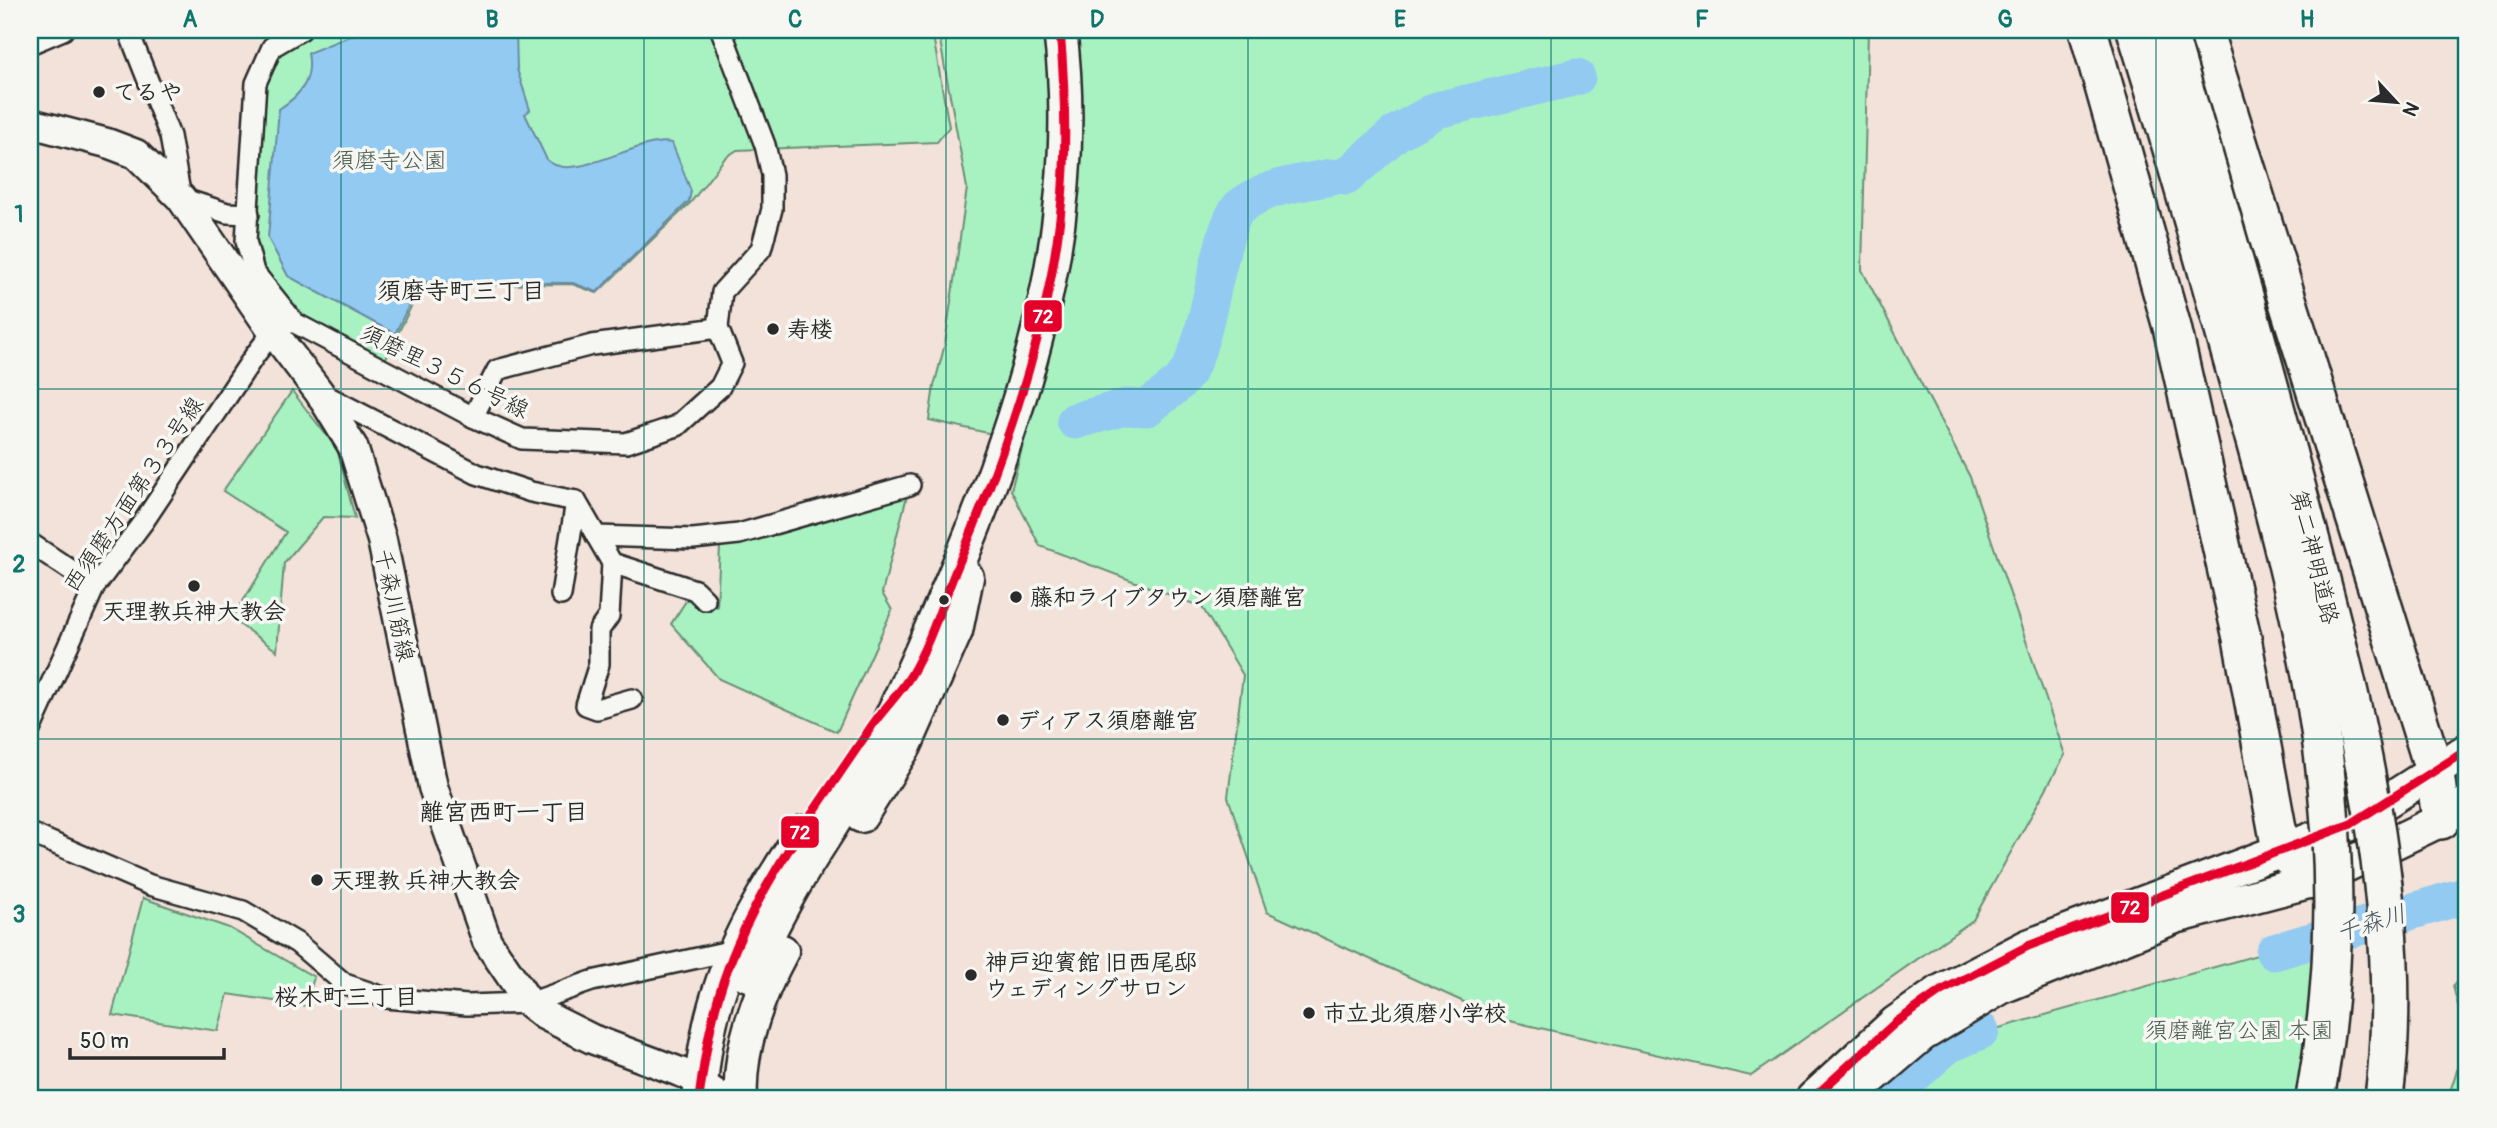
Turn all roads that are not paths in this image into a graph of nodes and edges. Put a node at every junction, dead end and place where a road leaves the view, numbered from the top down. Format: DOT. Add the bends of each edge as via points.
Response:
graph roads {
  1 [pos="63,30"];
  2 [pos="128,30"];
  3 [pos="301,30"];
  4 [pos="722,30"];
  5 [pos="1060,30"];
  6 [pos="2088,30"];
  7 [pos="2136,30"];
  8 [pos="2167,30"];
  9 [pos="2203,30"];
  10 [pos="30,44"];
  11 [pos="30,123"];
  12 [pos="181,198"];
  13 [pos="249,214"];
  14 [pos="284,327"];
  15 [pos="718,328"];
  16 [pos="319,392"];
  17 [pos="473,416"];
  18 [pos="910,485"];
  19 [pos="576,501"];
  20 [pos="978,521"];
  21 [pos="596,536"];
  22 [pos="30,542"];
  23 [pos="612,563"];
  24 [pos="95,586"];
  25 [pos="561,595"];
  26 [pos="705,600"];
  27 [pos="632,699"];
  28 [pos="30,730"];
  29 [pos="2467,750"];
  30 [pos="2435,773"];
  31 [pos="2454,812"];
  32 [pos="30,833"];
  33 [pos="2281,850"];
  34 [pos="2316,880"];
  35 [pos="741,963"];
  36 [pos="529,1003"];
  37 [pos="718,1087"];
  38 [pos="1813,1098"];
  39 [pos="1848,1098"];
  40 [pos="2315,1098"];
  41 [pos="2384,1098"];
  1 -- 10 [label="street"];
  2 -- 12 [label="street" via="170,136"];
  3 -- 13 [label="street" via="272,47 256,83"];
  4 -- 15 [label="street, 須磨里３５６号線" via="765,145 772,175 772,209 761,249 722,292"];
  5 -- 20 [label="main road" via="1068,89 1055,262 1025,383"];
  6 -- 33 [label="highway" via="2172,327 2242,638"];
  7 -- 40 [label="highway, 第二神明道路, bridge" via="2272,499 2315,682 2334,882 2329,1001"];
  8 -- 41 [label="highway, 第二神明道路, bridge" via="2283,435 2358,739 2385,930 2388,1021"];
  9 -- 30 [label="highway"];
  11 -- 12 [label="street, 千森川筋線" via="136,154"];
  12 -- 13 [label="street" via="227,213"];
  12 -- 14 [label="street, 千森川筋線"];
  13 -- 14 [label="street" via="246,241 254,272"];
  14 -- 16 [label="street, 千森川筋線"];
  14 -- 17 [label="street, 須磨里３５６号線"];
  14 -- 24 [label="street, 西須磨方面第３３号線"];
  15 -- 17 [label="street" via="592,345 497,370"];
  15 -- 17 [label="street, 須磨里３５６号線" via="732,363 720,387 677,426 626,443 522,439"];
  16 -- 19 [label="street" via="477,474"];
  16 -- 36 [label="street, 千森川筋線" via="353,447 382,540 433,788 487,941"];
  18 -- 21 [label="street" via="739,534 693,539"];
  19 -- 21 [label="street"];
  19 -- 25 [label="street"];
  20 -- 35 [label="main road" via="910,677 886,704 776,874"];
  20 -- 37 [label="main road" via="957,631 905,746 827,868 779,956 744,1058"];
  21 -- 23 [label="street"];
  22 -- 24 [label="street"];
  23 -- 26 [label="street" via="695,590"];
  23 -- 27 [label="street" via="609,616 600,630 599,664 586,705 597,709"];
  24 -- 28 [label="street, 西須磨方面第３３号線"];
  29 -- 30 [label="main road"];
  30 -- 31 [label="highway"];
  30 -- 33 [label="main road" via="2351,824"];
  31 -- 34 [label="main road"];
  32 -- 36 [label="street" via="150,885 243,911 297,943 345,984 386,998 467,1005"];
  33 -- 34 [label="highway"];
  33 -- 38 [label="main road" via="2028,946 1941,991 1895,1023"];
  34 -- 39 [label="main road" via="2175,917 2002,987 1922,1035"];
  35 -- 36 [label="street" via="592,981"];
  35 -- 37 [label="main road" via="713,1015"];
  36 -- 37 [label="street, 千森川筋線" via="592,1039"];
}
